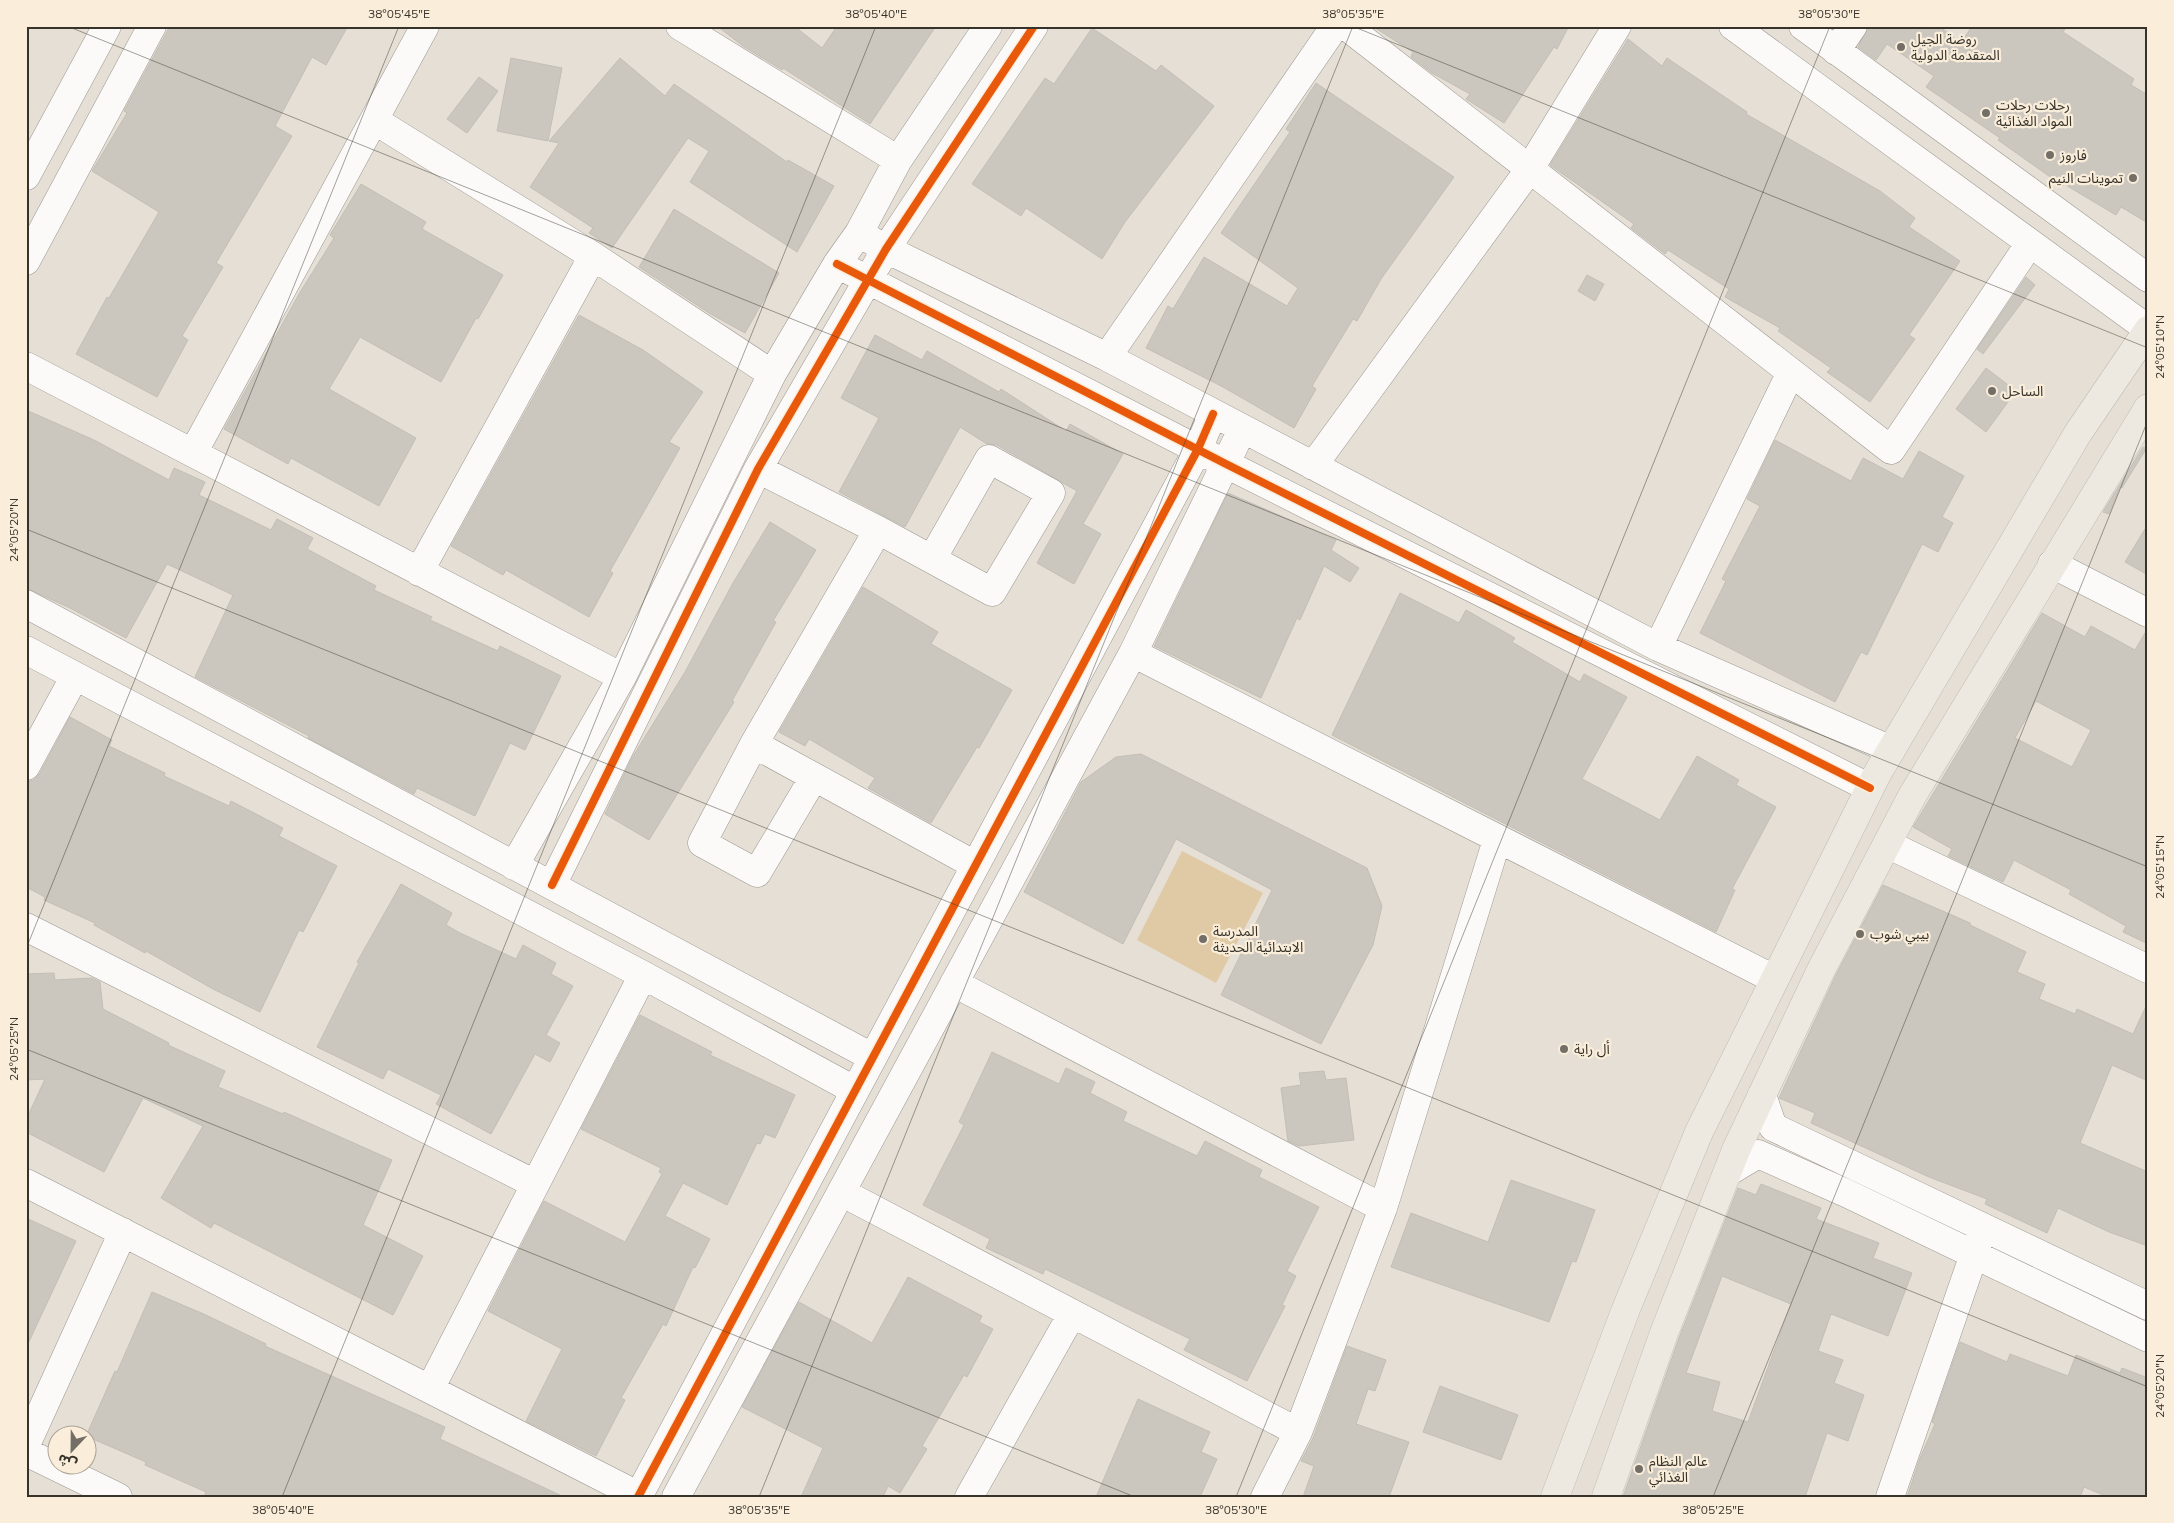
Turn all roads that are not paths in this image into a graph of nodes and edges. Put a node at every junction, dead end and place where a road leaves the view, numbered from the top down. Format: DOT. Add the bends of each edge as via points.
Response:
graph roads {
  1 [pos="107,26"];
  2 [pos="152,26"];
  3 [pos="425,26"];
  4 [pos="680,26"];
  5 [pos="988,26"];
  6 [pos="1034,26"];
  7 [pos="1335,26"];
  8 [pos="1346,26"];
  9 [pos="1617,26"];
  10 [pos="1733,26"];
  11 [pos="1803,26"];
  12 [pos="1853,26"];
  13 [pos="709,33"];
  14 [pos="1836,51"];
  15 [pos="374,120"];
  16 [pos="898,160"];
  17 [pos="1530,170"];
  18 [pos="26,176"];
  19 [pos="859,233"];
  20 [pos="2030,243"];
  21 [pos="886,249"];
  22 [pos="593,256"];
  23 [pos="26,261"];
  24 [pos="837,264"];
  25 [pos="2148,278"];
  26 [pos="869,280"];
  27 [pos="2148,330"];
  28 [pos="1107,357"];
  29 [pos="26,366"];
  30 [pos="1791,372"];
  31 [pos="772,374"];
  32 [pos="2148,408"];
  33 [pos="1213,414"];
  34 [pos="1242,430"];
  35 [pos="1198,449"];
  36 [pos="193,453"];
  37 [pos="1226,464"];
  38 [pos="1313,466"];
  39 [pos="758,469"];
  40 [pos="878,530"];
  41 [pos="932,559"];
  42 [pos="2052,564"];
  43 [pos="419,572"];
  44 [pos="26,604"];
  45 [pos="2148,613"];
  46 [pos="1658,647"];
  47 [pos="26,650"];
  48 [pos="1133,653"];
  49 [pos="75,676"];
  50 [pos="622,677"];
  51 [pos="754,744"];
  52 [pos="1891,750"];
  53 [pos="26,766"];
  54 [pos="814,777"];
  55 [pos="1870,788"];
  56 [pos="1497,840"];
  57 [pos="1887,844"];
  58 [pos="975,865"];
  59 [pos="514,866"];
  60 [pos="552,885"];
  61 [pos="26,927"];
  62 [pos="2148,968"];
  63 [pos="643,975"];
  64 [pos="1774,979"];
  65 [pos="954,983"];
  66 [pos="872,1057"];
  67 [pos="854,1090"];
  68 [pos="1762,1095"];
  69 [pos="1728,1172"];
  70 [pos="26,1183"];
  71 [pos="535,1184"];
  72 [pos="841,1192"];
  73 [pos="1384,1208"];
  74 [pos="1982,1228"];
  75 [pos="123,1232"];
  76 [pos="1974,1254"];
  77 [pos="2148,1306"];
  78 [pos="1072,1314"];
  79 [pos="2148,1338"];
  80 [pos="430,1389"];
  81 [pos="1298,1432"];
  82 [pos="26,1445"];
  83 [pos="26,1452"];
  84 [pos="639,1496"];
  85 [pos="118,1497"];
  86 [pos="676,1497"];
  87 [pos="969,1497"];
  88 [pos="1265,1497"];
  89 [pos="1555,1497"];
  90 [pos="1606,1497"];
  91 [pos="1890,1497"];
  1 -- 18 [label="street"];
  2 -- 23 [label="street"];
  3 -- 15 [label="street"];
  4 -- 13 [label="street"];
  5 -- 16 [label="street"];
  6 -- 21 [label="street"];
  7 -- 28 [label="street"];
  8 -- 17 [label="street"];
  9 -- 17 [label="street"];
  10 -- 20 [label="street"];
  11 -- 14 [label="street"];
  12 -- 14 [label="street"];
  13 -- 16 [label="street"];
  14 -- 25 [label="street"];
  15 -- 22 [label="street"];
  15 -- 36 [label="street"];
  16 -- 19 [label="street"];
  17 -- 30 [label="street"];
  17 -- 38 [label="street"];
  19 -- 21 [label="street"];
  19 -- 24 [label="street"];
  20 -- 27 [label="street"];
  20 -- 30 [label="street" via="1891,450"];
  21 -- 26 [label="street"];
  21 -- 28 [label="street"];
  22 -- 31 [label="street"];
  22 -- 43 [label="street"];
  24 -- 26 [label="street"];
  24 -- 31 [label="street"];
  26 -- 35 [label="street"];
  26 -- 39 [label="street"];
  27 -- 52 [label="main road" via="2078,433"];
  28 -- 33 [label="street"];
  29 -- 36 [label="street"];
  30 -- 46 [label="street"];
  31 -- 50 [label="street"];
  32 -- 42 [label="main road"];
  33 -- 34 [label="street"];
  33 -- 35 [label="street"];
  34 -- 37 [label="street"];
  34 -- 38 [label="street"];
  35 -- 37 [label="street"];
  35 -- 58 [label="street"];
  36 -- 43 [label="street"];
  37 -- 48 [label="street"];
  37 -- 55 [label="street"];
  38 -- 46 [label="street"];
  39 -- 40 [label="street"];
  39 -- 60 [label="street"];
  40 -- 41 [label="street"];
  40 -- 51 [label="street"];
  41 -- 41 [label="street" via="992,592 1051,493 989,459"];
  42 -- 45 [label="street"];
  42 -- 57 [label="main road" via="1912,796"];
  43 -- 50 [label="street"];
  44 -- 59 [label="street"];
  46 -- 52 [label="street"];
  47 -- 49 [label="street"];
  48 -- 56 [label="street"];
  48 -- 65 [label="street"];
  49 -- 53 [label="street"];
  49 -- 63 [label="street"];
  50 -- 59 [label="street"];
  51 -- 54 [label="street"];
  51 -- 54 [label="street" via="702,843 757,873"];
  52 -- 55 [label="main road"];
  54 -- 58 [label="street"];
  55 -- 64 [label="main road"];
  56 -- 64 [label="street"];
  56 -- 73 [label="street"];
  57 -- 62 [label="street"];
  57 -- 68 [label="main road" via="1821,970"];
  58 -- 66 [label="street"];
  59 -- 60 [label="street"];
  60 -- 66 [label="street"];
  61 -- 71 [label="street"];
  63 -- 67 [label="street"];
  63 -- 71 [label="street"];
  64 -- 89 [label="main road" via="1699,1132 1626,1309"];
  65 -- 72 [label="street"];
  65 -- 73 [label="street"];
  66 -- 67 [label="street"];
  67 -- 84 [label="street"];
  68 -- 69 [label="main road"];
  68 -- 74 [label="street" via="1773,1127"];
  69 -- 76 [label="street" via="1758,1154"];
  69 -- 90 [label="main road" via="1664,1333"];
  70 -- 75 [label="street"];
  71 -- 80 [label="street"];
  72 -- 78 [label="street"];
  72 -- 86 [label="street"];
  73 -- 81 [label="street"];
  74 -- 76 [label="street"];
  74 -- 77 [label="street"];
  75 -- 80 [label="street"];
  75 -- 82 [label="street"];
  76 -- 79 [label="street"];
  76 -- 91 [label="street"];
  78 -- 81 [label="street"];
  78 -- 87 [label="street"];
  80 -- 84 [label="street"];
  81 -- 88 [label="street"];
  83 -- 85 [label="street"];
}
